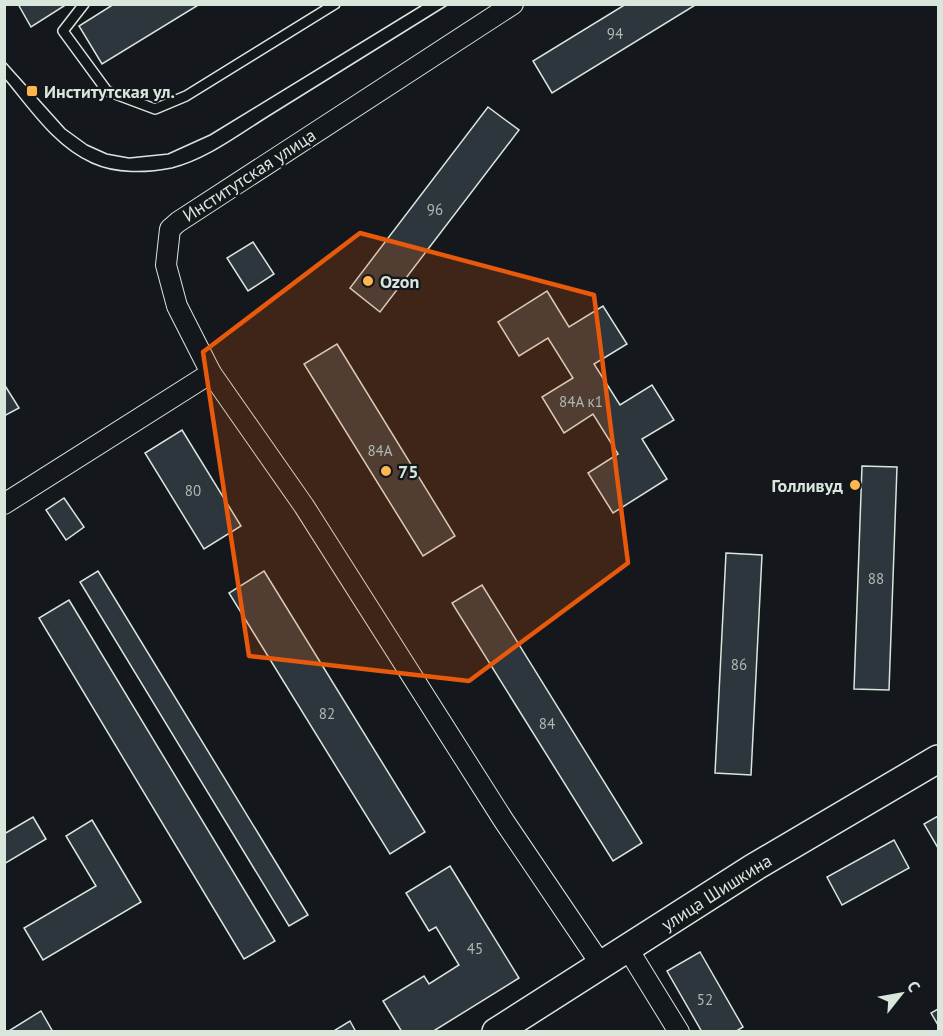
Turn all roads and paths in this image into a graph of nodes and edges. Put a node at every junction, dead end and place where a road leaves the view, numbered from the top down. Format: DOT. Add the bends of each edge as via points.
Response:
graph roads {
  1 [pos="84,4"];
  2 [pos="335,4"];
  3 [pos="513,4"];
  4 [pos="211,374"];
  5 [pos="4,504"];
  6 [pos="939,759"];
  7 [pos="628,949"];
  8 [pos="602,966"];
  9 [pos="496,1032"];
  10 [pos="680,1032"];
  1 -- 2 [label="lane" via="63,31 106,91 155,109 186,96"];
  3 -- 4 [label="street, Институтская улица" via="170,229 166,265 174,295"];
  4 -- 5 [label="street"];
  4 -- 8 [label="street" via="311,516 504,821"];
  6 -- 7 [label="main road, улица Шишкина" via="753,868"];
  7 -- 8 [label="main road, улица Шишкина"];
  7 -- 10 [label="street"];
  8 -- 9 [label="main road, улица Шишкина"];
}
